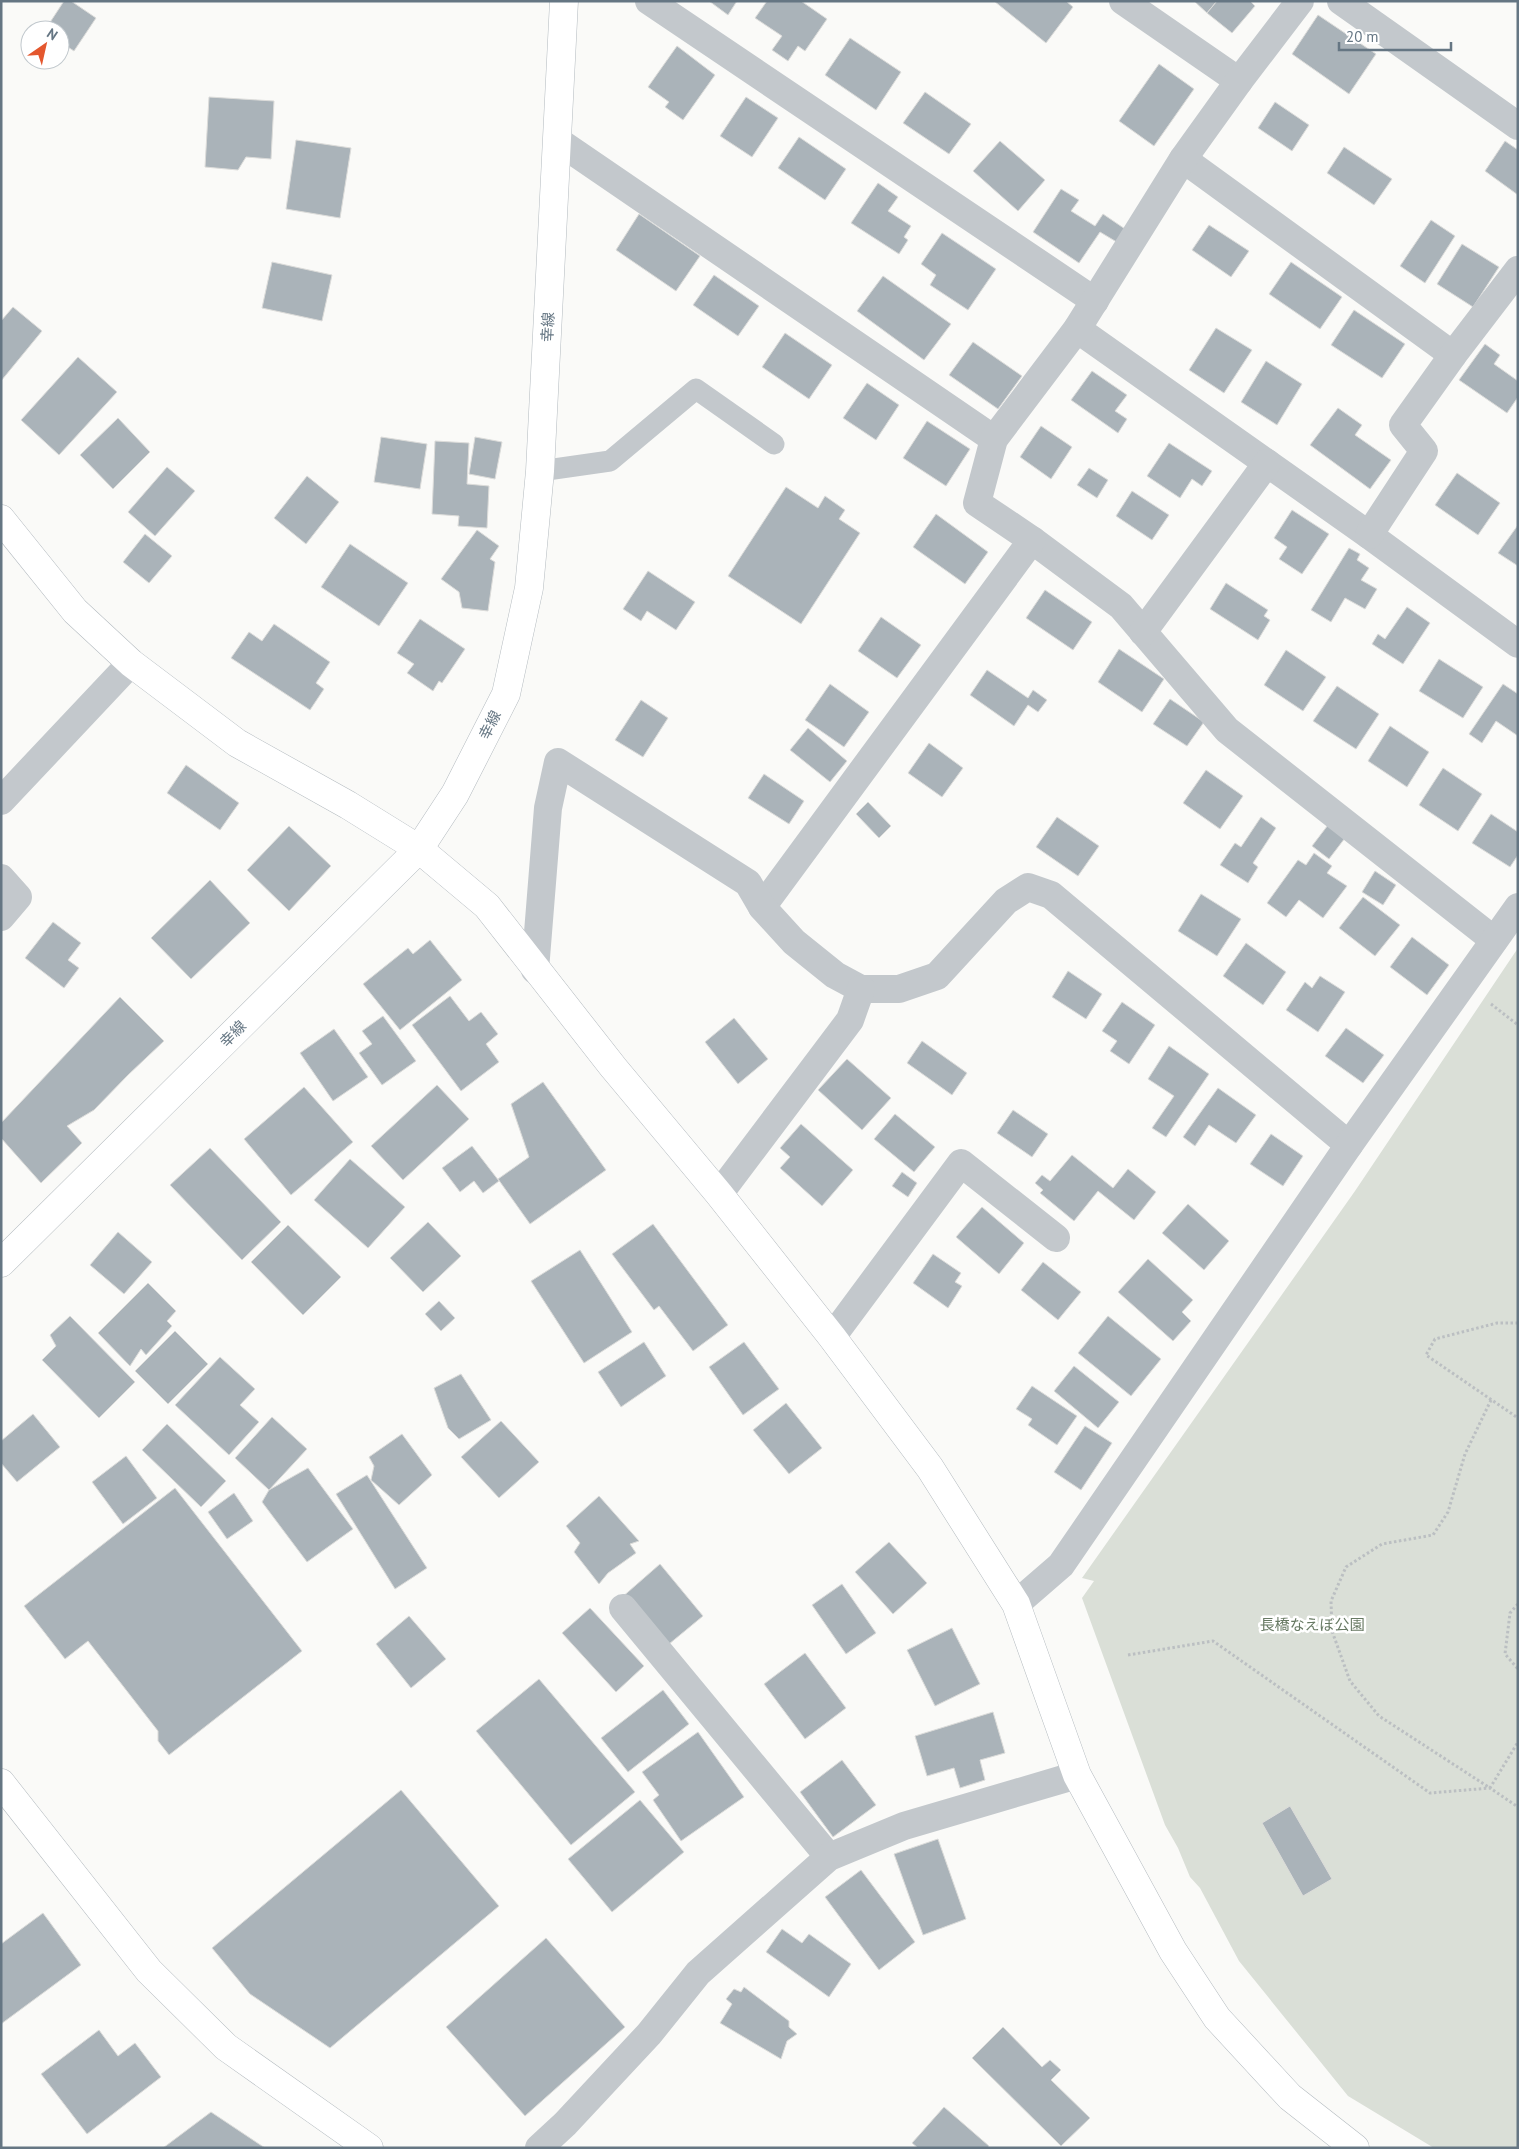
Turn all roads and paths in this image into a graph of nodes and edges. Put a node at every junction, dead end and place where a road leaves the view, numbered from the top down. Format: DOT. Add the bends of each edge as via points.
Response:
graph roads {
  1 [pos="564,1"];
  2 [pos="649,1"];
  3 [pos="1300,1"];
  4 [pos="1341,1"];
  5 [pos="1136,5"];
  6 [pos="1238,81"];
  7 [pos="1518,126"];
  8 [pos="558,141"];
  9 [pos="1183,159"];
  10 [pos="1518,270"];
  11 [pos="1095,301"];
  12 [pos="1077,329"];
  13 [pos="1453,355"];
  14 [pos="994,439"];
  15 [pos="774,444"];
  16 [pos="1267,462"];
  17 [pos="540,471"];
  18 [pos="2,520"];
  19 [pos="1368,535"];
  20 [pos="1032,540"];
  21 [pos="1143,632"];
  22 [pos="1518,644"];
  23 [pos="131,663"];
  24 [pos="1,801"];
  25 [pos="419,849"];
  26 [pos="1,878"];
  27 [pos="1518,906"];
  28 [pos="762,907"];
  29 [pos="1,917"];
  30 [pos="1494,940"];
  31 [pos="535,970"];
  32 [pos="861,990"];
  33 [pos="1349,1145"];
  34 [pos="719,1194"];
  35 [pos="1056,1238"];
  36 [pos="1,1264"];
  37 [pos="1518,1323"];
  38 [pos="832,1337"];
  39 [pos="1491,1400"];
  40 [pos="1518,1418"];
  41 [pos="1016,1604"];
  42 [pos="1518,1604"];
  43 [pos="623,1608"];
  44 [pos="1128,1655"];
  45 [pos="1518,1669"];
  46 [pos="1518,1742"];
  47 [pos="1077,1775"];
  48 [pos="1,1783"];
  49 [pos="1490,1788"];
  50 [pos="1518,1807"];
  51 [pos="829,1857"];
  52 [pos="369,2148"];
  53 [pos="539,2148"];
  54 [pos="1355,2148"];
  1 -- 8 [label="street, 幸線"];
  2 -- 11 [label="street"];
  3 -- 6 [label="street"];
  4 -- 7 [label="street"];
  5 -- 6 [label="street"];
  6 -- 9 [label="street"];
  8 -- 14 [label="street"];
  8 -- 17 [label="street, 幸線"];
  9 -- 11 [label="street"];
  9 -- 13 [label="street"];
  10 -- 13 [label="street"];
  11 -- 12 [label="street"];
  12 -- 14 [label="street"];
  12 -- 16 [label="street"];
  13 -- 19 [label="street" via="1403,425 1424,451"];
  14 -- 20 [label="street" via="977,503"];
  15 -- 17 [label="lane" via="696,389 610,461"];
  16 -- 19 [label="street"];
  16 -- 21 [label="street"];
  17 -- 25 [label="street, 幸線" via="529,588 506,694 455,794"];
  18 -- 23 [label="street" via="75,611"];
  19 -- 22 [label="street"];
  20 -- 21 [label="street" via="1121,606"];
  20 -- 28 [label="street"];
  21 -- 30 [label="street" via="1227,730"];
  23 -- 24 [label="street"];
  23 -- 25 [label="street" via="237,743 348,804"];
  25 -- 31 [label="street" via="487,906"];
  25 -- 36 [label="street, 幸線"];
  26 -- 29 [label="street" via="18,897"];
  27 -- 30 [label="street"];
  28 -- 31 [label="street" via="748,883 558,762 548,808"];
  28 -- 32 [label="street" via="794,942 835,975"];
  30 -- 33 [label="street"];
  31 -- 34 [label="street"];
  32 -- 33 [label="street" via="899,989 938,976 1006,901 1028,887 1051,895"];
  32 -- 34 [label="street" via="850,1020"];
  33 -- 41 [label="street" via="1061,1565"];
  34 -- 38 [label="street"];
  35 -- 38 [label="street" via="961,1163"];
  37 -- 39 [label="path" via="1497,1323 1435,1339 1426,1355"];
  38 -- 41 [label="street" via="930,1468"];
  39 -- 40 [label="path"];
  39 -- 49 [label="path" via="1465,1454 1448,1512 1433,1535 1382,1544 1346,1567 1331,1601 1332,1631 1350,1681 1379,1716"];
  41 -- 47 [label="street"];
  42 -- 45 [label="path" via="1510,1612 1505,1654"];
  43 -- 51 [label="street"];
  44 -- 49 [label="path" via="1213,1641 1430,1793"];
  46 -- 49 [label="path"];
  47 -- 51 [label="street" via="904,1826"];
  47 -- 54 [label="street" via="1173,1952 1217,2018 1290,2097"];
  48 -- 52 [label="street" via="149,1971 226,2047"];
  49 -- 50 [label="path"];
  51 -- 53 [label="street" via="698,1973 649,2034"];
}
